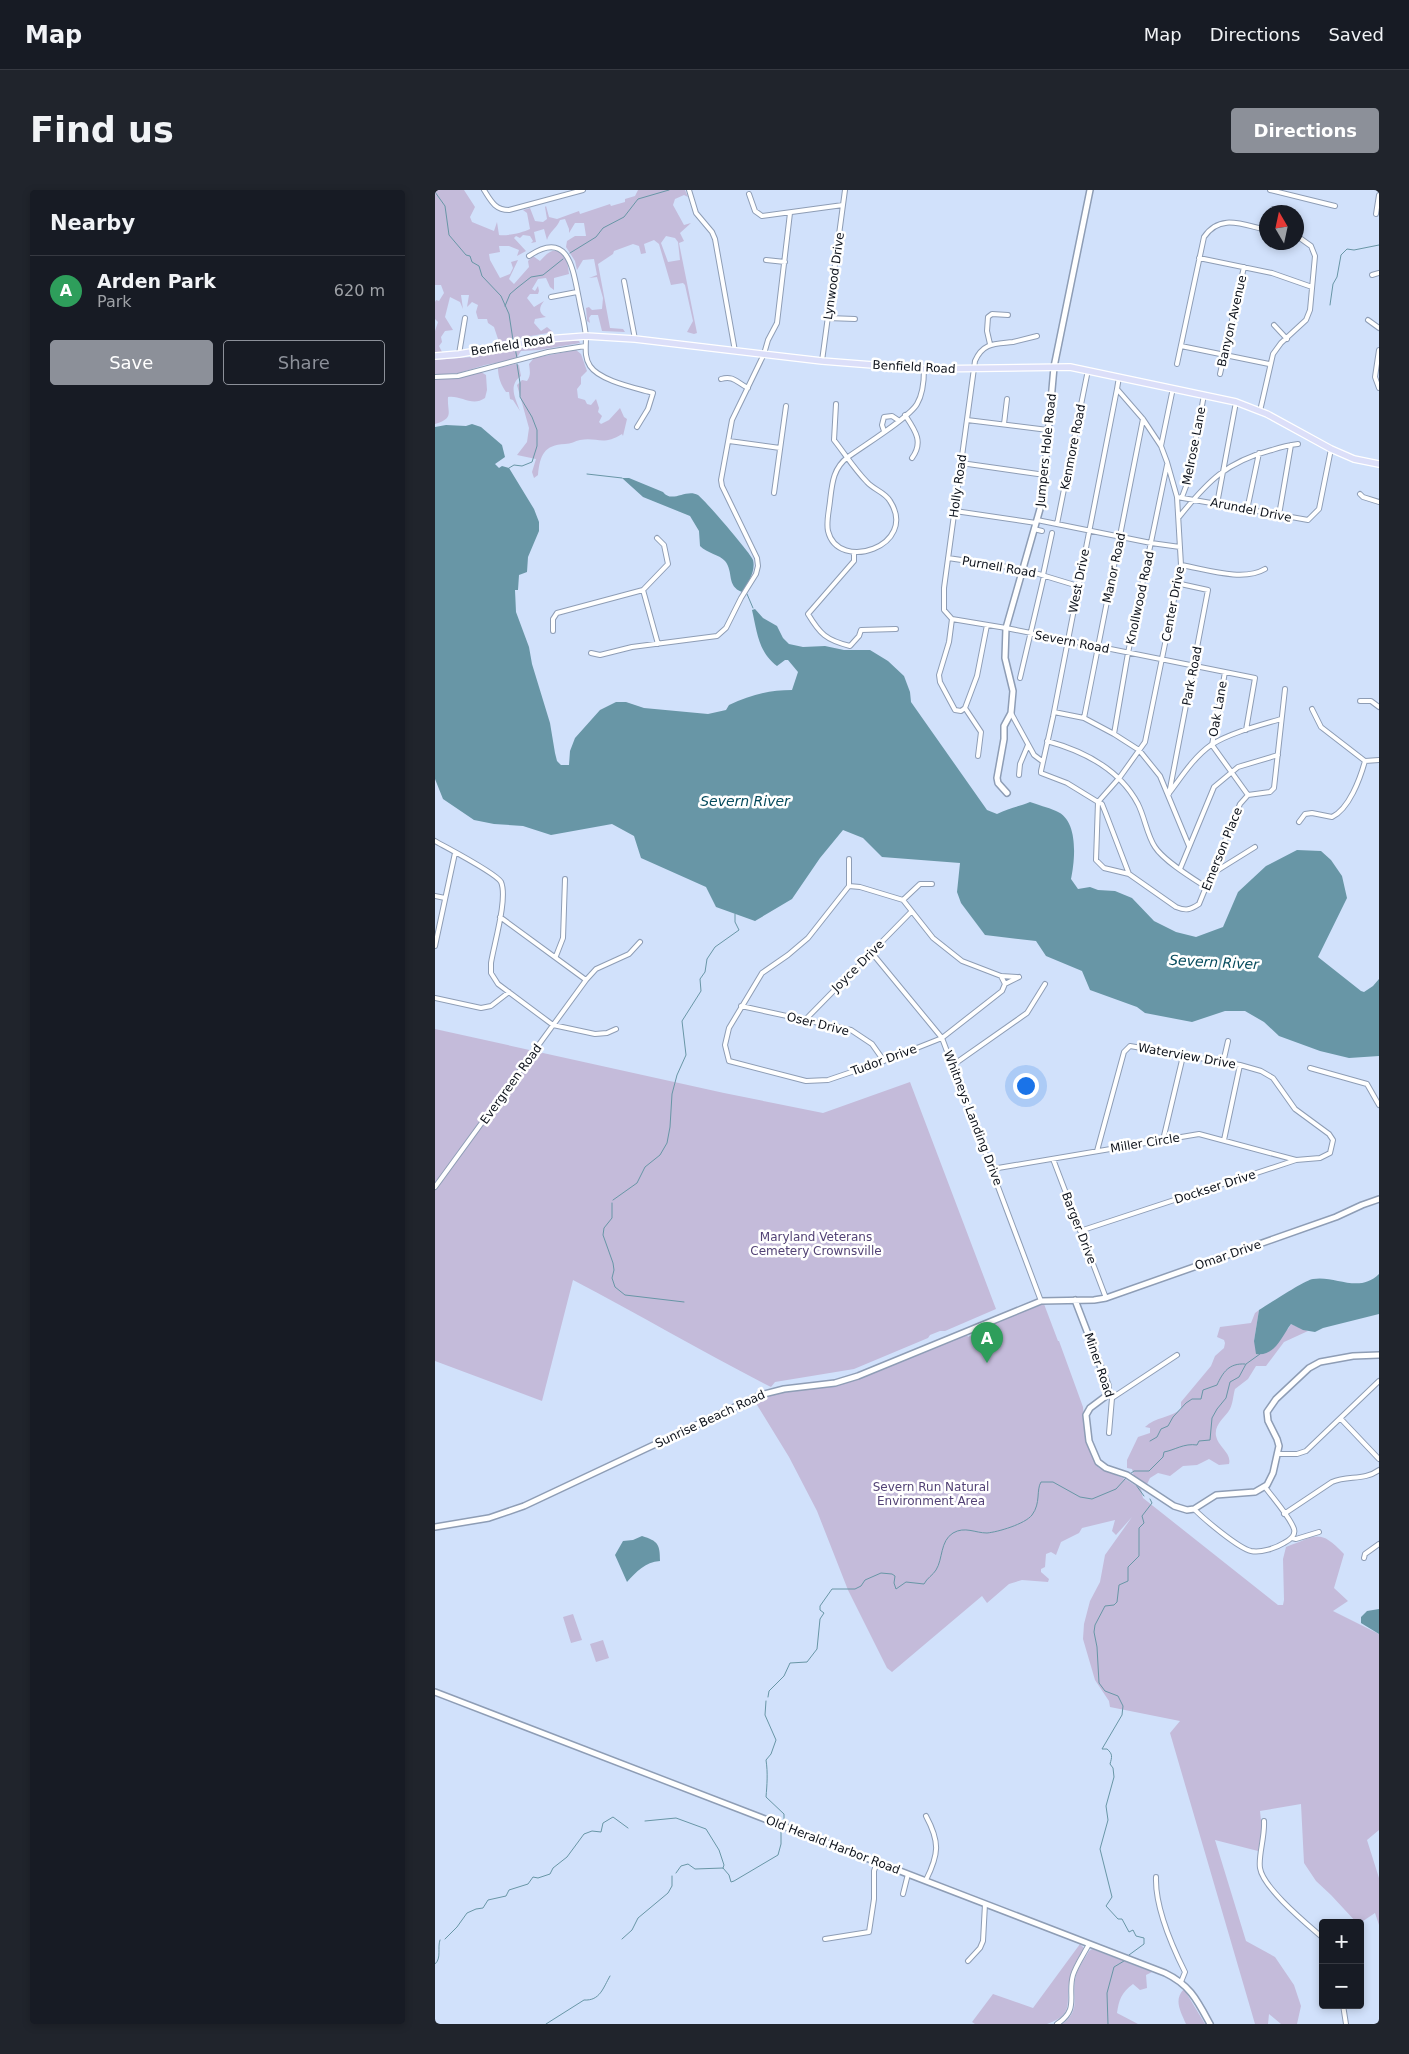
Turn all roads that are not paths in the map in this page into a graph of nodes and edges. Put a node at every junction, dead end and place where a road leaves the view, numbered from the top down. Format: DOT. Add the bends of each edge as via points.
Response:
graph roads {
  1 [pos="484,190"];
  2 [pos="583,190"];
  3 [pos="689,190"];
  4 [pos="845,190"];
  5 [pos="1090,190"];
  6 [pos="1270,190"];
  7 [pos="749,194"];
  8 [pos="1379,195"];
  9 [pos="843,205"];
  10 [pos="1335,206"];
  11 [pos="790,213"];
  12 [pos="1376,214"];
  13 [pos="1210,220"];
  14 [pos="1214,225"];
  15 [pos="1259,228"];
  16 [pos="1304,241"];
  17 [pos="529,256"];
  18 [pos="1199,258"];
  19 [pos="766,260"];
  20 [pos="785,262"];
  21 [pos="1244,267"];
  22 [pos="1379,273"];
  23 [pos="1372,275"];
  24 [pos="624,281"];
  25 [pos="1312,287"];
  26 [pos="577,292"];
  27 [pos="551,297"];
  28 [pos="1008,315"];
  29 [pos="465,318"];
  30 [pos="828,318"];
  31 [pos="855,319"];
  32 [pos="1368,320"];
  33 [pos="1275,325"];
  34 [pos="1379,328"];
  35 [pos="586,336"];
  36 [pos="1037,336"];
  37 [pos="635,339"];
  38 [pos="1287,339"];
  39 [pos="990,344"];
  40 [pos="585,346"];
  41 [pos="1181,346"];
  42 [pos="1379,350"];
  43 [pos="735,351"];
  44 [pos="459,354"];
  45 [pos="764,354"];
  46 [pos="1224,354"];
  47 [pos="435,356"];
  48 [pos="822,361"];
  49 [pos="1177,364"];
  50 [pos="1269,364"];
  51 [pos="1054,366"];
  52 [pos="925,369"];
  53 [pos="974,369"];
  54 [pos="1088,370"];
  55 [pos="1220,374"];
  56 [pos="1119,376"];
  57 [pos="435,377"];
  58 [pos="721,380"];
  59 [pos="748,388"];
  60 [pos="1173,388"];
  61 [pos="1379,388"];
  62 [pos="1117,389"];
  63 [pos="1204,395"];
  64 [pos="1007,399"];
  65 [pos="1236,402"];
  66 [pos="836,404"];
  67 [pos="786,406"];
  68 [pos="1259,411"];
  69 [pos="905,415"];
  70 [pos="1143,419"];
  71 [pos="898,420"];
  72 [pos="967,420"];
  73 [pos="1004,424"];
  74 [pos="637,427"];
  75 [pos="1048,430"];
  76 [pos="884,431"];
  77 [pos="729,441"];
  78 [pos="1291,444"];
  79 [pos="1299,444"];
  80 [pos="1161,446"];
  81 [pos="780,448"];
  82 [pos="1331,449"];
  83 [pos="1259,453"];
  84 [pos="848,457"];
  85 [pos="913,458"];
  86 [pos="1167,462"];
  87 [pos="961,463"];
  88 [pos="1379,464"];
  89 [pos="1223,470"];
  90 [pos="1045,475"];
  91 [pos="774,493"];
  92 [pos="1360,494"];
  93 [pos="1180,497"];
  94 [pos="1193,500"];
  95 [pos="1379,502"];
  96 [pos="1217,504"];
  97 [pos="1247,510"];
  98 [pos="955,511"];
  99 [pos="1279,515"];
  100 [pos="1179,517"];
  101 [pos="1037,522"];
  102 [pos="1057,524"];
  103 [pos="1034,529"];
  104 [pos="1089,530"];
  105 [pos="1042,531"];
  106 [pos="1052,533"];
  107 [pos="1121,536"];
  108 [pos="657,538"];
  109 [pos="1151,543"];
  110 [pos="1180,546"];
  111 [pos="854,552"];
  112 [pos="948,558"];
  113 [pos="1181,565"];
  114 [pos="1022,569"];
  115 [pos="1265,569"];
  116 [pos="1044,575"];
  117 [pos="1176,583"];
  118 [pos="1078,586"];
  119 [pos="643,590"];
  120 [pos="953,619"];
  121 [pos="987,625"];
  122 [pos="1006,628"];
  123 [pos="896,629"];
  124 [pos="553,631"];
  125 [pos="1032,634"];
  126 [pos="1067,641"];
  127 [pos="658,644"];
  128 [pos="1097,647"];
  129 [pos="591,652"];
  130 [pos="1128,653"];
  131 [pos="1162,659"];
  132 [pos="1194,666"];
  133 [pos="1225,672"];
  134 [pos="1020,678"];
  135 [pos="1285,688"];
  136 [pos="1360,701"];
  137 [pos="965,708"];
  138 [pos="1379,708"];
  139 [pos="1312,709"];
  140 [pos="1011,712"];
  141 [pos="1054,712"];
  142 [pos="1084,718"];
  143 [pos="1281,719"];
  144 [pos="1246,730"];
  145 [pos="1114,734"];
  146 [pos="1047,741"];
  147 [pos="1028,745"];
  148 [pos="1211,745"];
  149 [pos="1139,750"];
  150 [pos="1278,755"];
  151 [pos="978,756"];
  152 [pos="1379,760"];
  153 [pos="1042,761"];
  154 [pos="1365,761"];
  155 [pos="1231,771"];
  156 [pos="1019,775"];
  157 [pos="1119,778"];
  158 [pos="1007,793"];
  159 [pos="1169,794"];
  160 [pos="1247,795"];
  161 [pos="1098,802"];
  162 [pos="1299,822"];
  163 [pos="435,841"];
  164 [pos="1189,846"];
  165 [pos="1255,847"];
  166 [pos="455,853"];
  167 [pos="849,860"];
  168 [pos="1180,869"];
  169 [pos="1129,874"];
  170 [pos="1210,875"];
  171 [pos="565,879"];
  172 [pos="932,884"];
  173 [pos="849,886"];
  174 [pos="1206,887"];
  175 [pos="435,896"];
  176 [pos="445,898"];
  177 [pos="903,900"];
  178 [pos="911,912"];
  179 [pos="500,917"];
  180 [pos="640,942"];
  181 [pos="435,946"];
  182 [pos="872,953"];
  183 [pos="556,956"];
  184 [pos="1001,976"];
  185 [pos="586,980"];
  186 [pos="1005,984"];
  187 [pos="1045,984"];
  188 [pos="509,992"];
  189 [pos="435,998"];
  190 [pos="741,1006"];
  191 [pos="805,1020"];
  192 [pos="553,1025"];
  193 [pos="616,1029"];
  194 [pos="942,1038"];
  195 [pos="1228,1041"];
  196 [pos="1183,1056"];
  197 [pos="884,1061"];
  198 [pos="1223,1063"];
  199 [pos="953,1065"];
  200 [pos="1240,1065"];
  201 [pos="1310,1068"];
  202 [pos="1379,1105"];
  203 [pos="1329,1134"];
  204 [pos="1163,1140"];
  205 [pos="1224,1140"];
  206 [pos="1097,1151"];
  207 [pos="1053,1159"];
  208 [pos="1296,1160"];
  209 [pos="992,1169"];
  210 [pos="435,1187"];
  211 [pos="1379,1199"];
  212 [pos="1080,1232"];
  213 [pos="1106,1298"];
  214 [pos="1075,1300"];
  215 [pos="1041,1301"];
  216 [pos="1177,1355"];
  217 [pos="1379,1355"];
  218 [pos="1379,1381"];
  219 [pos="1110,1396"];
  220 [pos="1341,1419"];
  221 [pos="1109,1433"];
  222 [pos="1278,1454"];
  223 [pos="1379,1459"];
  224 [pos="1379,1470"];
  225 [pos="1265,1487"];
  226 [pos="1194,1509"];
  227 [pos="1284,1514"];
  228 [pos="435,1527"];
  229 [pos="1319,1532"];
  230 [pos="1292,1538"];
  231 [pos="1379,1544"];
  232 [pos="1364,1558"];
  233 [pos="435,1692"];
  234 [pos="926,1816"];
  235 [pos="1264,1821"];
  236 [pos="877,1862"];
  237 [pos="908,1874"];
  238 [pos="1156,1877"];
  239 [pos="926,1880"];
  240 [pos="903,1894"];
  241 [pos="985,1904"];
  242 [pos="1319,1934"];
  243 [pos="825,1939"];
  244 [pos="1089,1944"];
  245 [pos="968,1961"];
  246 [pos="1181,1982"];
  247 [pos="1344,2009"];
  248 [pos="1057,2024"];
  249 [pos="1210,2024"];
  250 [pos="1346,2024"];
  1 -- 2 [label="street" via="494,205 509,210"];
  3 -- 43 [label="street" via="715,239"];
  4 -- 9 [label="street, Lynwood Drive"];
  5 -- 51 [label="street, Jumpers Hole Road"];
  6 -- 10 [label="street"];
  7 -- 11 [label="street" via="760,215"];
  8 -- 12 [label="street"];
  9 -- 11 [label="street"];
  9 -- 30 [label="street, Lynwood Drive"];
  11 -- 20 [label="street"];
  13 -- 14 [label="street"];
  14 -- 15 [label="street" via="1232,222"];
  14 -- 18 [label="street" via="1204,237"];
  16 -- 25 [label="street" via="1311,246 1315,256"];
  17 -- 26 [label="street" via="549,248 563,251 571,262"];
  18 -- 21 [label="street"];
  18 -- 41 [label="street"];
  19 -- 20 [label="street"];
  20 -- 45 [label="street" via="777,323"];
  21 -- 25 [label="street"];
  21 -- 46 [label="street, Banyon Avenue"];
  22 -- 23 [label="street"];
  24 -- 37 [label="street"];
  25 -- 38 [label="street" via="1307,317"];
  26 -- 27 [label="street"];
  26 -- 35 [label="street"];
  28 -- 39 [label="street" via="992,314 988,317"];
  29 -- 44 [label="street"];
  30 -- 31 [label="street"];
  30 -- 48 [label="street, Lynwood Drive"];
  32 -- 34 [label="street"];
  33 -- 38 [label="street"];
  35 -- 37 [label="main road, Benfield Road"];
  35 -- 40 [label="street"];
  35 -- 44 [label="main road, Benfield Road" via="547,339"];
  36 -- 39 [label="street"];
  37 -- 43 [label="main road, Benfield Road"];
  38 -- 50 [label="street" via="1277,348"];
  39 -- 53 [label="street" via="978,354"];
  40 -- 57 [label="street" via="548,352 458,376"];
  40 -- 74 [label="street" via="589,365 600,375 653,393"];
  41 -- 46 [label="street"];
  41 -- 49 [label="street"];
  42 -- 61 [label="street" via="1375,377"];
  43 -- 45 [label="main road, Benfield Road"];
  44 -- 47 [label="main road, Benfield Road"];
  45 -- 48 [label="main road, Benfield Road"];
  45 -- 59 [label="street"];
  46 -- 50 [label="street"];
  46 -- 55 [label="street, Banyon Avenue"];
  48 -- 52 [label="main road, Benfield Road"];
  50 -- 68 [label="street"];
  51 -- 53 [label="main road, Benfield Road"];
  51 -- 54 [label="main road, Benfield Road"];
  51 -- 75 [label="street, Jumpers Hole Road"];
  52 -- 53 [label="main road, Benfield Road"];
  52 -- 69 [label="street" via="920,399"];
  53 -- 72 [label="street, Holly Road"];
  54 -- 56 [label="main road, Benfield Road"];
  54 -- 102 [label="street, Kenmore Road"];
  56 -- 60 [label="main road, Benfield Road"];
  56 -- 62 [label="street"];
  58 -- 59 [label="street" via="734,378"];
  59 -- 77 [label="street" via="732,420"];
  60 -- 63 [label="main road, Benfield Road"];
  60 -- 80 [label="street"];
  62 -- 70 [label="street, Center Drive"];
  62 -- 104 [label="street, West Drive"];
  63 -- 65 [label="main road, Benfield Road"];
  63 -- 93 [label="street, Melrose Lane" via="1188,481"];
  64 -- 73 [label="street"];
  65 -- 68 [label="main road, Benfield Road"];
  65 -- 89 [label="street"];
  66 -- 84 [label="street" via="834,440"];
  67 -- 81 [label="street"];
  68 -- 82 [label="main road, Benfield Road"];
  69 -- 71 [label="street"];
  69 -- 85 [label="street" via="918,439 918,449"];
  70 -- 80 [label="street, Center Drive"];
  70 -- 107 [label="street, Manor Road"];
  71 -- 76 [label="street"];
  71 -- 76 [label="street" via="892,416 884,417 881,425"];
  72 -- 73 [label="street"];
  72 -- 87 [label="street, Holly Road"];
  73 -- 75 [label="street"];
  75 -- 90 [label="street, Jumpers Hole Road"];
  76 -- 84 [label="street"];
  77 -- 81 [label="street"];
  77 -- 127 [label="street" via="721,484 759,566 733,618 720,634"];
  78 -- 79 [label="street"];
  78 -- 83 [label="street"];
  78 -- 99 [label="street"];
  80 -- 86 [label="street, Center Drive"];
  81 -- 91 [label="street"];
  82 -- 88 [label="main road, Benfield Road" via="1354,460"];
  82 -- 99 [label="street, Arundel Drive" via="1319,509 1308,520"];
  83 -- 89 [label="street"];
  83 -- 97 [label="street"];
  84 -- 111 [label="street" via="841,462 832,482 828,532 834,543"];
  84 -- 111 [label="street" via="867,483 890,501 896,522 889,539 881,545 869,551"];
  86 -- 93 [label="street, Center Drive"];
  86 -- 109 [label="street, Knollwood Road"];
  87 -- 90 [label="street"];
  87 -- 98 [label="street, Holly Road"];
  89 -- 94 [label="street"];
  89 -- 96 [label="street"];
  90 -- 101 [label="street, Jumpers Hole Road"];
  92 -- 95 [label="street"];
  93 -- 94 [label="street, Arundel Drive"];
  93 -- 100 [label="street, Center Drive"];
  94 -- 96 [label="street, Arundel Drive"];
  94 -- 100 [label="street"];
  96 -- 97 [label="street, Arundel Drive"];
  97 -- 99 [label="street, Arundel Drive"];
  98 -- 101 [label="street"];
  98 -- 112 [label="street, Holly Road"];
  100 -- 110 [label="street, Center Drive"];
  101 -- 102 [label="street"];
  101 -- 103 [label="street, Jumpers Hole Road"];
  102 -- 104 [label="street"];
  103 -- 105 [label="street"];
  103 -- 114 [label="street, Jumpers Hole Road"];
  104 -- 107 [label="street"];
  104 -- 118 [label="street, West Drive"];
  106 -- 116 [label="street"];
  107 -- 109 [label="street"];
  107 -- 128 [label="street, Manor Road"];
  108 -- 119 [label="street" via="664,545 668,564"];
  109 -- 110 [label="street"];
  109 -- 130 [label="street, Knollwood Road"];
  110 -- 113 [label="street, Center Drive"];
  111 -- 123 [label="street" via="854,562 808,614 820,634 850,646 861,630"];
  112 -- 114 [label="street, Purnell Road"];
  112 -- 120 [label="street, Holly Road" via="944,610"];
  113 -- 115 [label="street" via="1234,575"];
  113 -- 117 [label="street, Center Drive"];
  114 -- 116 [label="street, Purnell Road"];
  114 -- 122 [label="street, Jumpers Hole Road"];
  116 -- 118 [label="street, Purnell Road"];
  116 -- 125 [label="street"];
  117 -- 131 [label="street, Center Drive"];
  117 -- 132 [label="street, Park Road" via="1208,590"];
  118 -- 126 [label="street, West Drive"];
  119 -- 124 [label="street" via="557,613 553,619"];
  119 -- 127 [label="street"];
  120 -- 121 [label="street, Severn Road"];
  120 -- 137 [label="street" via="939,675 955,710"];
  121 -- 122 [label="street, Severn Road"];
  121 -- 137 [label="street" via="977,676"];
  122 -- 125 [label="street, Severn Road"];
  122 -- 140 [label="street, Jumpers Hole Road" via="1005,658 1013,691"];
  125 -- 126 [label="street, Severn Road"];
  125 -- 134 [label="street"];
  126 -- 128 [label="street, Severn Road"];
  126 -- 141 [label="street, West Drive"];
  127 -- 129 [label="street" via="600,655"];
  128 -- 130 [label="street, Severn Road"];
  128 -- 142 [label="street, Manor Road"];
  130 -- 131 [label="street, Severn Road"];
  130 -- 145 [label="street, Knollwood Road"];
  131 -- 132 [label="street, Severn Road"];
  131 -- 149 [label="street, Center Drive" via="1145,742"];
  132 -- 133 [label="street, Severn Road"];
  132 -- 159 [label="street, Park Road"];
  133 -- 144 [label="street, Severn Road" via="1255,678"];
  133 -- 148 [label="street, Oak Lane"];
  135 -- 143 [label="street, Emerson Place"];
  136 -- 138 [label="street" via="1371,701"];
  137 -- 151 [label="street" via="981,732"];
  139 -- 154 [label="street" via="1321,727"];
  140 -- 147 [label="street"];
  140 -- 158 [label="street, Jumpers Hole Road" via="1004,728 997,778"];
  141 -- 142 [label="street"];
  141 -- 146 [label="street, West Drive"];
  142 -- 145 [label="street"];
  143 -- 144 [label="street"];
  143 -- 150 [label="street, Emerson Place"];
  144 -- 148 [label="street"];
  145 -- 149 [label="street"];
  146 -- 153 [label="street, West Drive"];
  146 -- 157 [label="street" via="1082,753"];
  147 -- 153 [label="street"];
  147 -- 156 [label="street"];
  148 -- 155 [label="street"];
  148 -- 159 [label="street"];
  149 -- 157 [label="street, Center Drive"];
  149 -- 159 [label="street" via="1160,776"];
  150 -- 155 [label="street"];
  150 -- 160 [label="street, Emerson Place" via="1274,788 1270,792"];
  152 -- 154 [label="street"];
  153 -- 161 [label="street, West Drive" via="1041,773 1067,783"];
  154 -- 162 [label="street" via="1359,783 1340,813 1332,817 1305,814"];
  155 -- 160 [label="street"];
  155 -- 164 [label="street" via="1214,788"];
  157 -- 161 [label="street, Center Drive"];
  157 -- 168 [label="street" via="1139,806 1155,848"];
  159 -- 164 [label="street"];
  160 -- 170 [label="street, Emerson Place" via="1240,804"];
  161 -- 169 [label="street" via="1102,804"];
  161 -- 169 [label="street" via="1097,860 1103,868"];
  163 -- 166 [label="street"];
  164 -- 168 [label="street"];
  165 -- 170 [label="street"];
  166 -- 176 [label="street"];
  166 -- 179 [label="street" via="501,881 505,895"];
  167 -- 173 [label="street"];
  168 -- 174 [label="street"];
  169 -- 174 [label="street, Emerson Place" via="1184,910 1191,910 1199,904"];
  170 -- 174 [label="street, Emerson Place"];
  171 -- 183 [label="street" via="563,938"];
  172 -- 177 [label="street" via="920,884"];
  173 -- 177 [label="street"];
  173 -- 190 [label="street" via="808,938 762,973"];
  175 -- 176 [label="street"];
  176 -- 181 [label="street"];
  177 -- 178 [label="street"];
  178 -- 182 [label="street, Joyce Drive"];
  178 -- 184 [label="street" via="933,938 962,962"];
  179 -- 183 [label="street"];
  179 -- 188 [label="street" via="491,973"];
  180 -- 185 [label="street, Evergreen Road" via="629,954 596,969"];
  182 -- 191 [label="street, Joyce Drive"];
  182 -- 194 [label="street, Whitneys Landing Drive"];
  183 -- 185 [label="street"];
  184 -- 186 [label="street"];
  184 -- 186 [label="street, Tudor Drive" via="1019,977"];
  185 -- 192 [label="street, Evergreen Road"];
  186 -- 194 [label="street, Tudor Drive" via="1002,991"];
  187 -- 199 [label="street" via="1027,1013"];
  188 -- 189 [label="street" via="491,1006 481,1008"];
  188 -- 192 [label="street"];
  190 -- 191 [label="street, Oser Drive"];
  190 -- 197 [label="street, Tudor Drive" via="729,1028 725,1045 729,1061 806,1081 828,1080"];
  191 -- 197 [label="street, Oser Drive" via="851,1030 872,1044"];
  192 -- 193 [label="street" via="595,1034"];
  192 -- 210 [label="street, Evergreen Road"];
  194 -- 197 [label="street, Tudor Drive"];
  194 -- 199 [label="street, Whitneys Landing Drive"];
  195 -- 198 [label="street"];
  196 -- 198 [label="street, Waterview Drive"];
  196 -- 204 [label="street"];
  196 -- 206 [label="street, Waterview Drive" via="1130,1046 1124,1052"];
  198 -- 200 [label="street, Waterview Drive"];
  199 -- 209 [label="street, Whitneys Landing Drive"];
  200 -- 203 [label="street, Waterview Drive" via="1273,1078 1295,1109"];
  200 -- 205 [label="street"];
  201 -- 202 [label="street" via="1367,1084"];
  203 -- 208 [label="street, Dockser Drive" via="1333,1140 1330,1154"];
  204 -- 205 [label="street, Miller Circle" via="1199,1134"];
  204 -- 206 [label="street, Miller Circle"];
  205 -- 208 [label="street, Miller Circle"];
  206 -- 207 [label="street, Miller Circle"];
  207 -- 209 [label="street, Miller Circle"];
  207 -- 212 [label="street, Barger Drive"];
  208 -- 212 [label="street, Dockser Drive"];
  209 -- 215 [label="street, Whitneys Landing Drive"];
  211 -- 213 [label="street, Omar Drive"];
  212 -- 213 [label="street, Barger Drive"];
  213 -- 214 [label="street, Omar Drive"];
  214 -- 215 [label="street, Sunrise Beach Road"];
  214 -- 219 [label="street, Miner Road"];
  215 -- 228 [label="street, Sunrise Beach Road" via="858,1376 760,1395 524,1506 489,1518"];
  216 -- 219 [label="street"];
  217 -- 222 [label="street" via="1319,1362 1276,1399 1266,1414 1278,1443"];
  218 -- 220 [label="street"];
  219 -- 221 [label="street, Miner Road"];
  219 -- 226 [label="street" via="1089,1408 1086,1415 1089,1441 1098,1462 1127,1475 1179,1508"];
  220 -- 222 [label="street" via="1306,1451"];
  220 -- 223 [label="street"];
  222 -- 225 [label="street"];
  224 -- 227 [label="street" via="1371,1476 1332,1482"];
  225 -- 226 [label="street" via="1253,1493 1216,1495"];
  225 -- 227 [label="street"];
  226 -- 230 [label="street" via="1250,1551 1261,1552 1281,1546"];
  227 -- 230 [label="street" via="1294,1528"];
  229 -- 230 [label="street"];
  231 -- 232 [label="street"];
  233 -- 236 [label="street, Old Herald Harbor Road"];
  234 -- 239 [label="street" via="938,1847"];
  235 -- 242 [label="street" via="1259,1860 1262,1874 1271,1890"];
  236 -- 237 [label="street, Old Herald Harbor Road"];
  236 -- 243 [label="street" via="869,1932"];
  237 -- 239 [label="street, Old Herald Harbor Road"];
  237 -- 240 [label="street"];
  238 -- 246 [label="street" via="1169,1941 1185,1972"];
  239 -- 241 [label="street, Old Herald Harbor Road"];
  241 -- 244 [label="street, Old Herald Harbor Road"];
  241 -- 245 [label="street" via="983,1941"];
  244 -- 246 [label="street, Old Herald Harbor Road"];
  244 -- 248 [label="street" via="1073,1973 1070,2013"];
  246 -- 249 [label="street, Old Herald Harbor Road" via="1194,1995"];
  247 -- 250 [label="street"];
}
